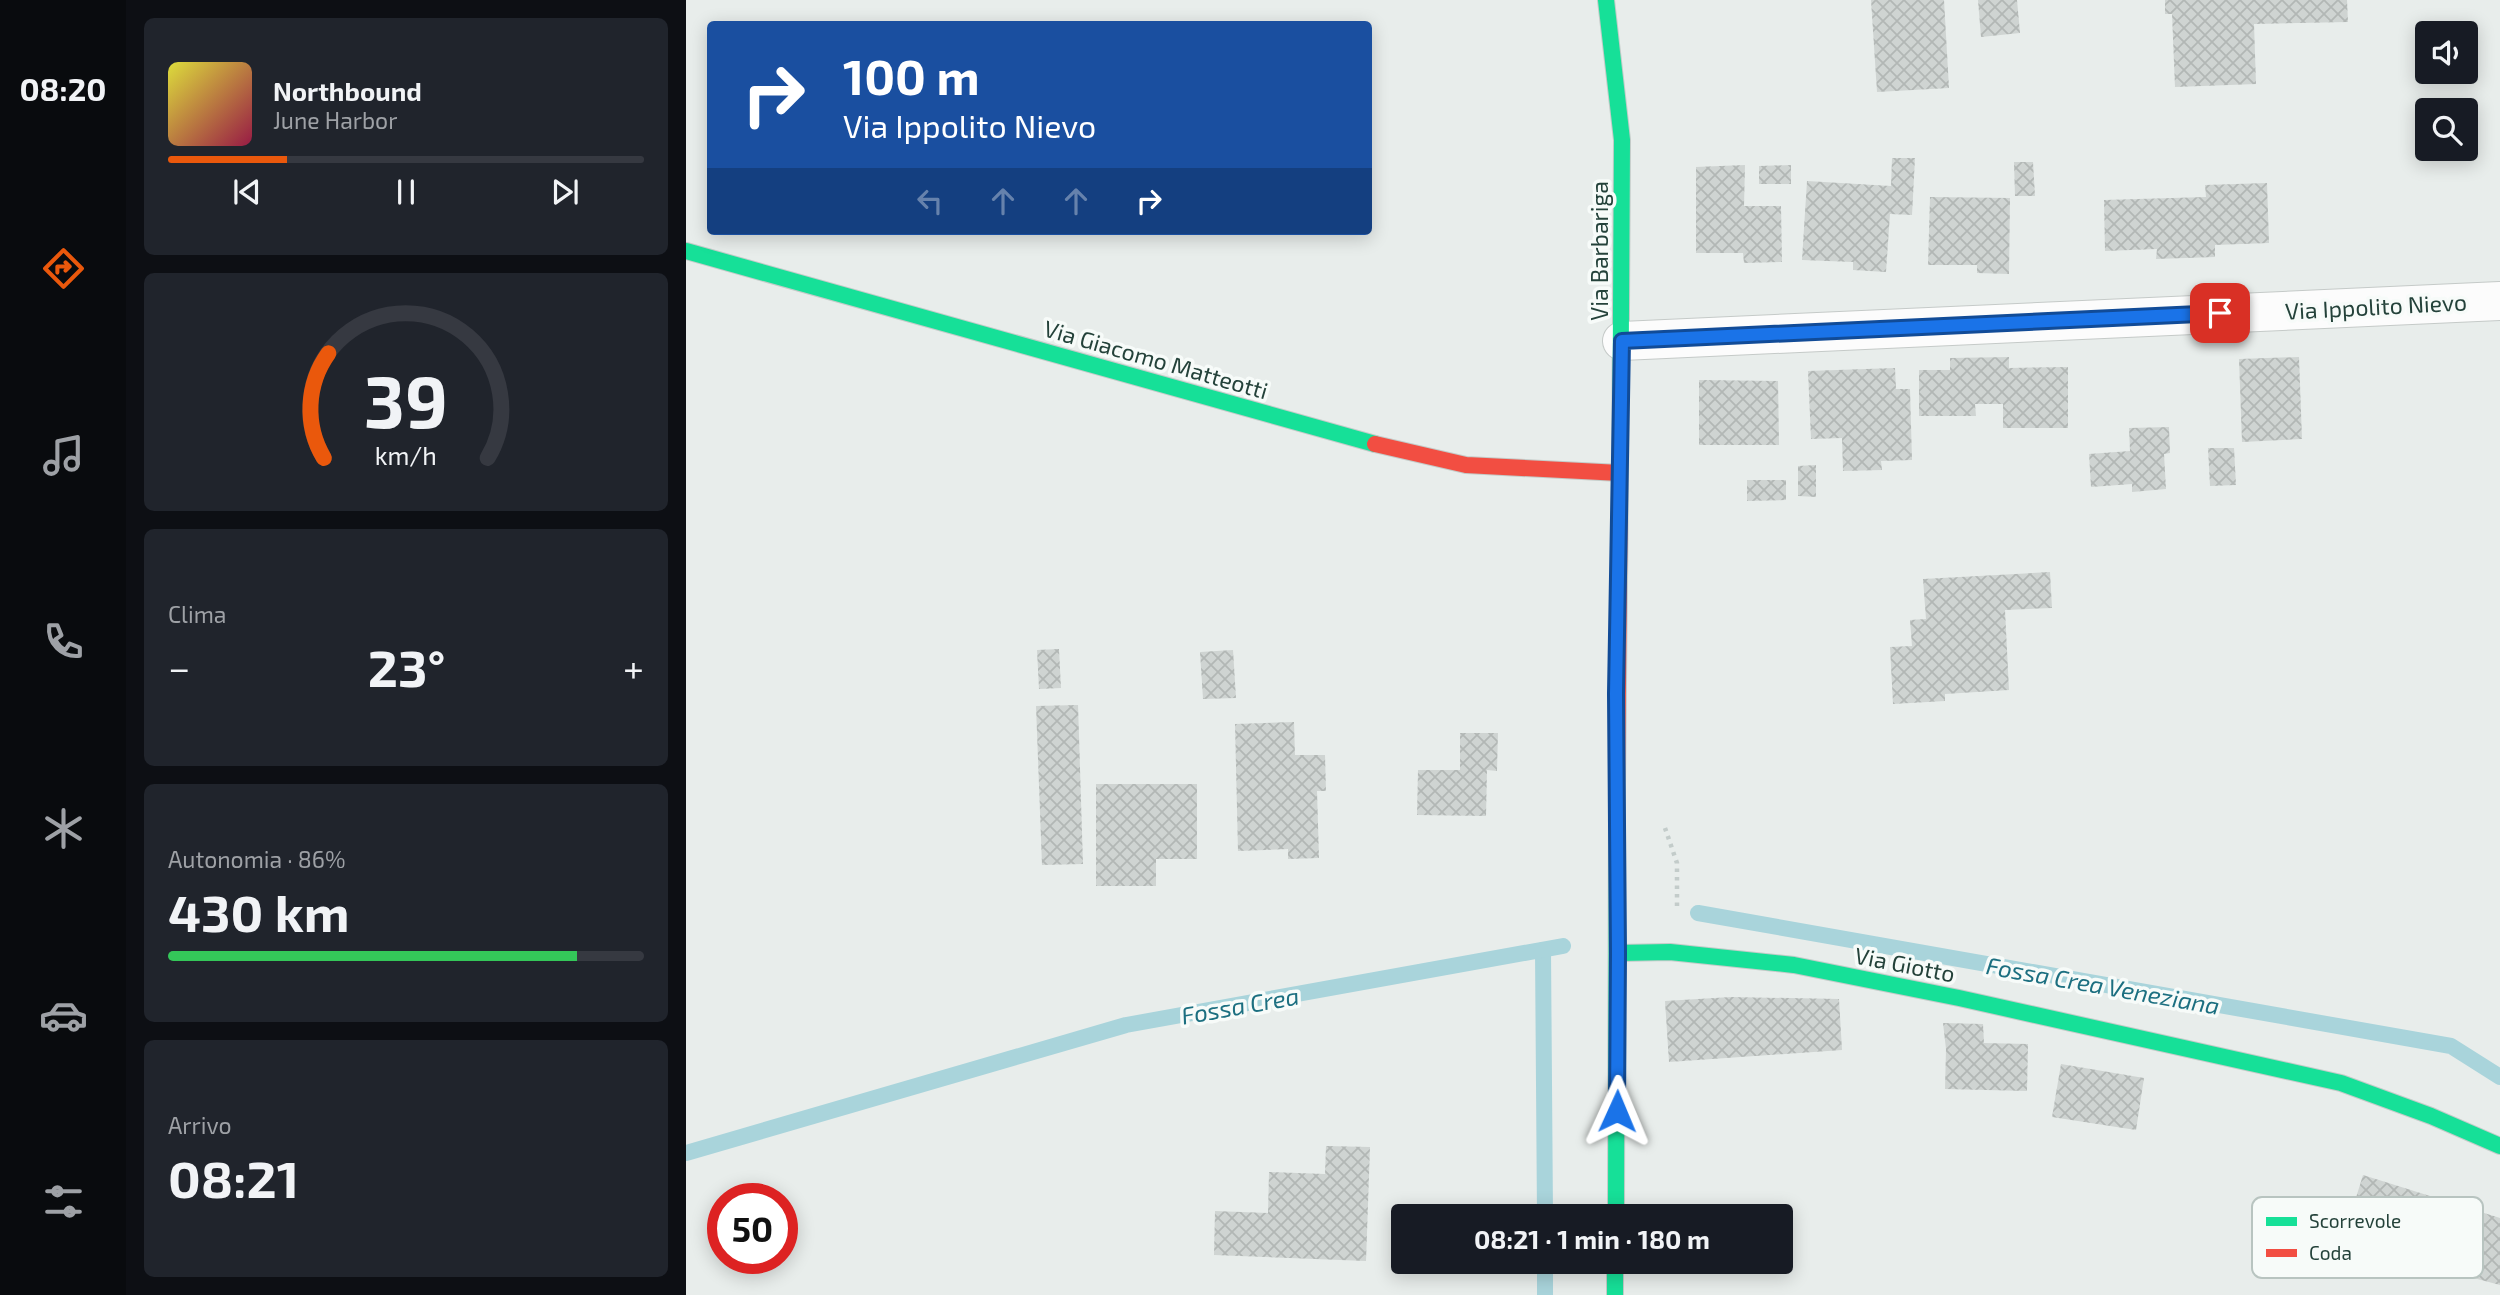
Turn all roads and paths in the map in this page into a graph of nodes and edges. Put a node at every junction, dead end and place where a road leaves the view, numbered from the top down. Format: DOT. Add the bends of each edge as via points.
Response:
graph roads {
  1 [pos="1606,0"];
  2 [pos="686,251"];
  3 [pos="2500,301"];
  4 [pos="1622,341"];
  5 [pos="1620,473"];
  6 [pos="1618,953"];
  7 [pos="2500,1146"];
  8 [pos="1616,1204"];
  9 [pos="1615,1274"];
  10 [pos="1615,1295"];
  1 -- 4 [label="street, Via Barbariga" via="1622,140"];
  2 -- 5 [label="street, Via Giacomo Matteotti" via="1370,443 1466,465"];
  3 -- 4 [label="street, Via Ippolito Nievo"];
  4 -- 5 [label="street, Via Barbariga"];
  5 -- 6 [label="street, Via Barbariga"];
  6 -- 7 [label="street, Via Giotto" via="1670,952 1794,965 1973,1001 2341,1083"];
  6 -- 8 [label="street, Via Barbariga"];
  9 -- 10 [label="street"];
}
